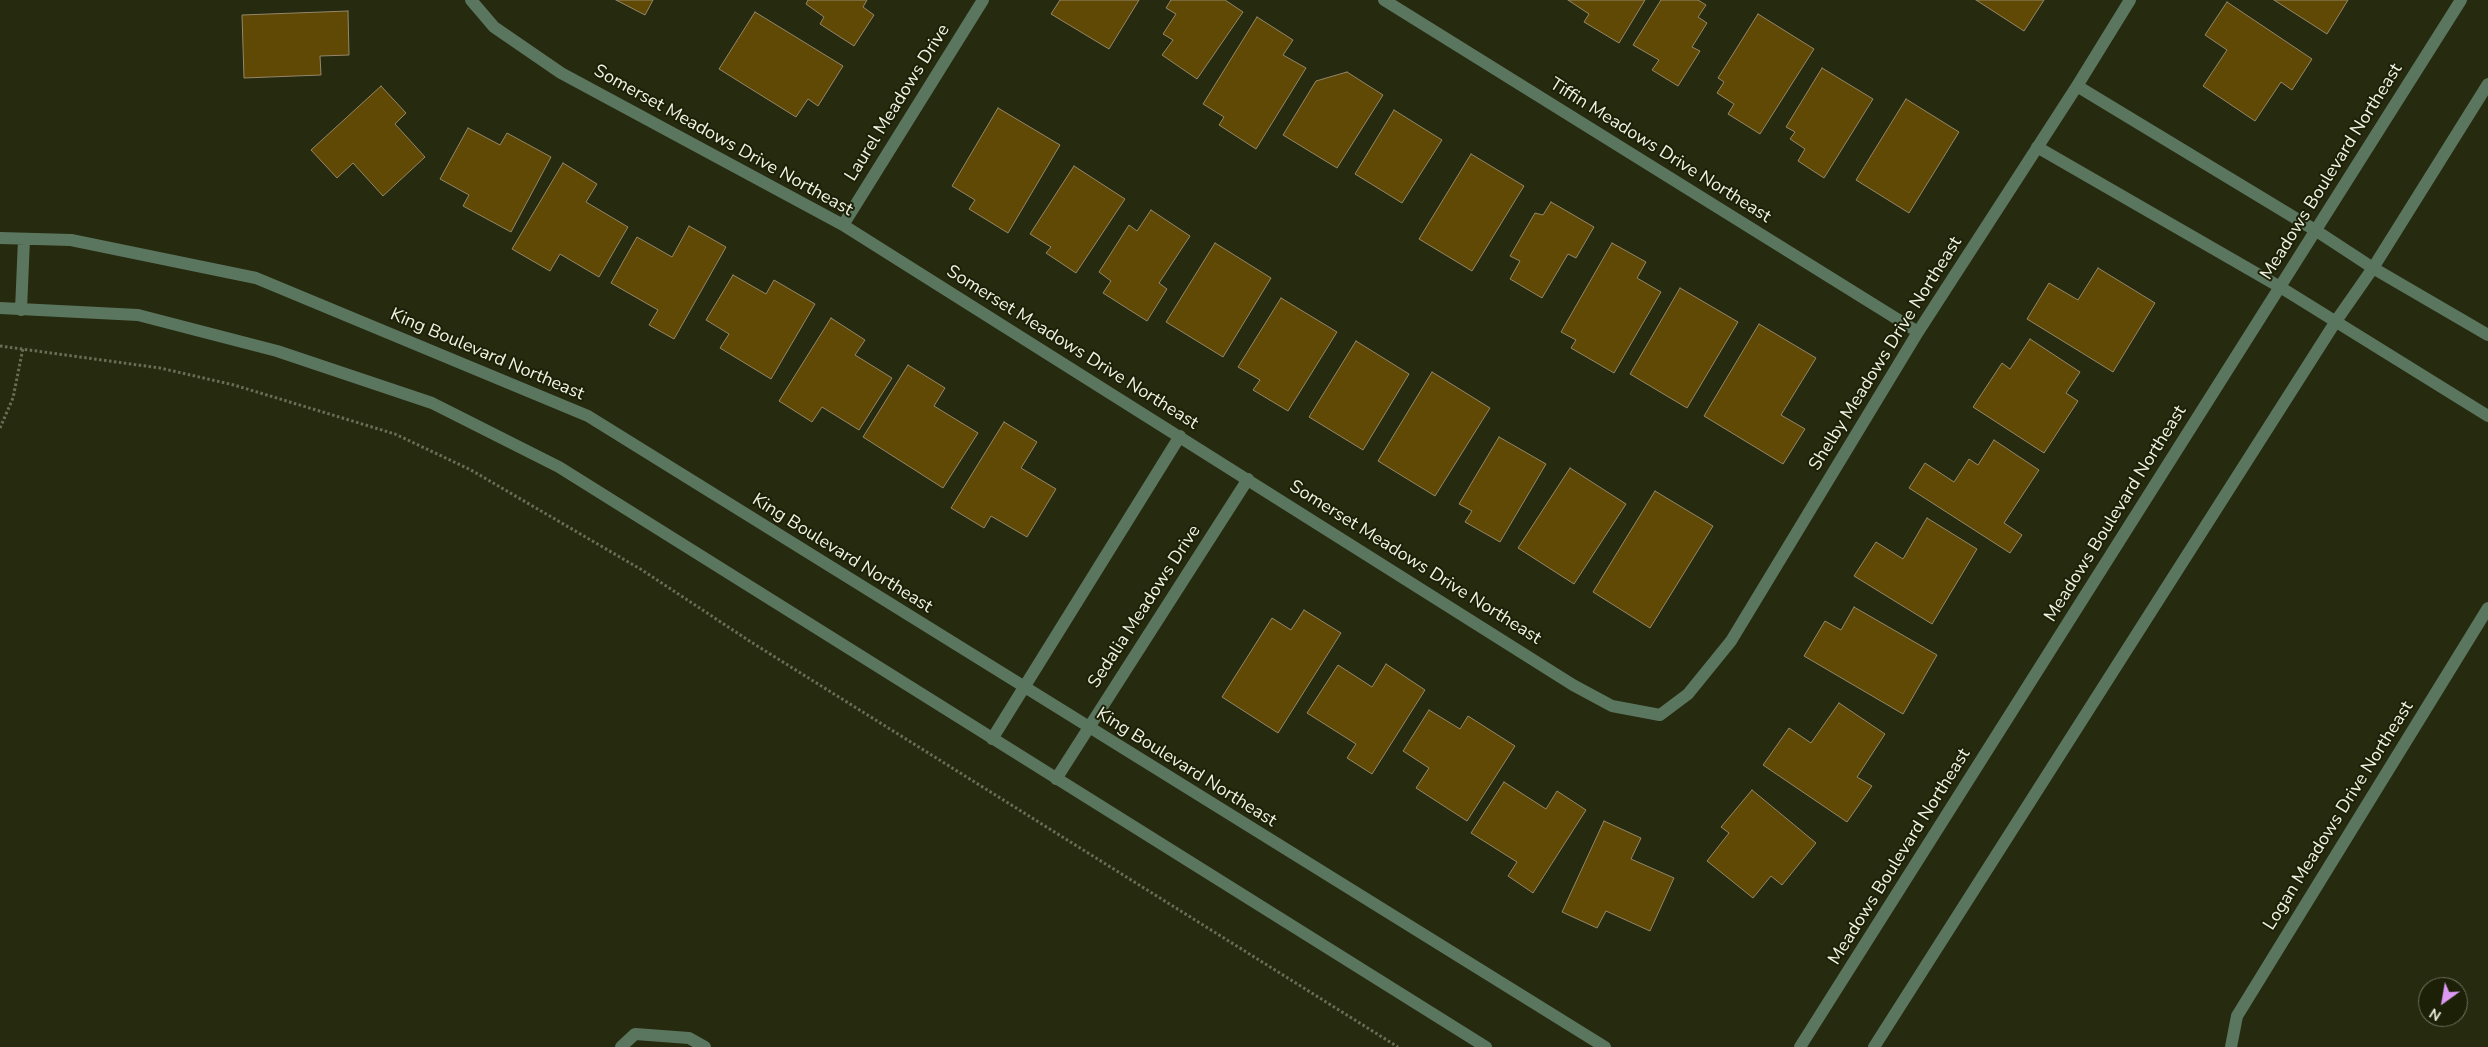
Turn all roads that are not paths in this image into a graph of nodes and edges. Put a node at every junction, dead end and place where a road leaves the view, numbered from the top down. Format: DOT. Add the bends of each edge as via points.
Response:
graph roads {
  1 [pos="471,0"];
  2 [pos="983,0"];
  3 [pos="1384,0"];
  4 [pos="2130,0"];
  5 [pos="2460,0"];
  6 [pos="2488,84"];
  7 [pos="2077,86"];
  8 [pos="2037,147"];
  9 [pos="843,225"];
  10 [pos="2315,230"];
  11 [pos="0,238"];
  12 [pos="24,239"];
  13 [pos="2373,268"];
  14 [pos="2280,287"];
  15 [pos="0,308"];
  16 [pos="21,310"];
  17 [pos="2336,321"];
  18 [pos="1918,332"];
  19 [pos="2488,335"];
  20 [pos="2488,416"];
  21 [pos="1180,436"];
  22 [pos="1248,478"];
  23 [pos="2488,608"];
  24 [pos="1023,687"];
  25 [pos="1660,715"];
  26 [pos="1088,728"];
  27 [pos="992,739"];
  28 [pos="1056,779"];
  29 [pos="621,1047"];
  30 [pos="705,1047"];
  31 [pos="1486,1047"];
  32 [pos="1605,1047"];
  33 [pos="1800,1047"];
  34 [pos="1874,1047"];
  35 [pos="2231,1047"];
  1 -- 9 [label="street, Somerset Meadows Drive Northeast" via="494,27 561,73"];
  2 -- 9 [label="street, Laurel Meadows Drive"];
  3 -- 18 [label="street, Tiffin Meadows Drive Northeast"];
  4 -- 7 [label="street, Shelby Meadows Drive Northeast"];
  5 -- 10 [label="street, Meadows Boulevard Northeast"];
  6 -- 13 [label="street"];
  7 -- 8 [label="street, Shelby Meadows Drive Northeast"];
  7 -- 10 [label="street"];
  8 -- 14 [label="street"];
  8 -- 18 [label="street, Shelby Meadows Drive Northeast"];
  9 -- 21 [label="street, Somerset Meadows Drive Northeast"];
  10 -- 13 [label="street"];
  10 -- 14 [label="street, Meadows Boulevard Northeast"];
  11 -- 12 [label="street, King Boulevard Northeast"];
  12 -- 16 [label="street"];
  12 -- 24 [label="street, King Boulevard Northeast" via="71,240 256,278 588,416"];
  13 -- 17 [label="street"];
  13 -- 19 [label="street"];
  14 -- 17 [label="street"];
  14 -- 33 [label="street, Meadows Boulevard Northeast"];
  15 -- 16 [label="street"];
  16 -- 27 [label="street" via="138,315 277,351 432,403 559,467"];
  17 -- 20 [label="street"];
  17 -- 34 [label="street"];
  18 -- 25 [label="street, Shelby Meadows Drive Northeast" via="1731,640 1688,694"];
  21 -- 22 [label="street, Somerset Meadows Drive Northeast"];
  21 -- 24 [label="street"];
  22 -- 25 [label="street, Somerset Meadows Drive Northeast" via="1573,685 1612,706"];
  22 -- 26 [label="street, Sedalia Meadows Drive"];
  23 -- 35 [label="street, Logan Meadows Drive Northeast" via="2236,1016"];
  24 -- 26 [label="street, King Boulevard Northeast"];
  24 -- 27 [label="street"];
  26 -- 28 [label="street, Sedalia Meadows Drive"];
  26 -- 32 [label="street, King Boulevard Northeast"];
  27 -- 28 [label="street"];
  28 -- 31 [label="street"];
  29 -- 30 [label="street" via="635,1034 689,1038"];
}
